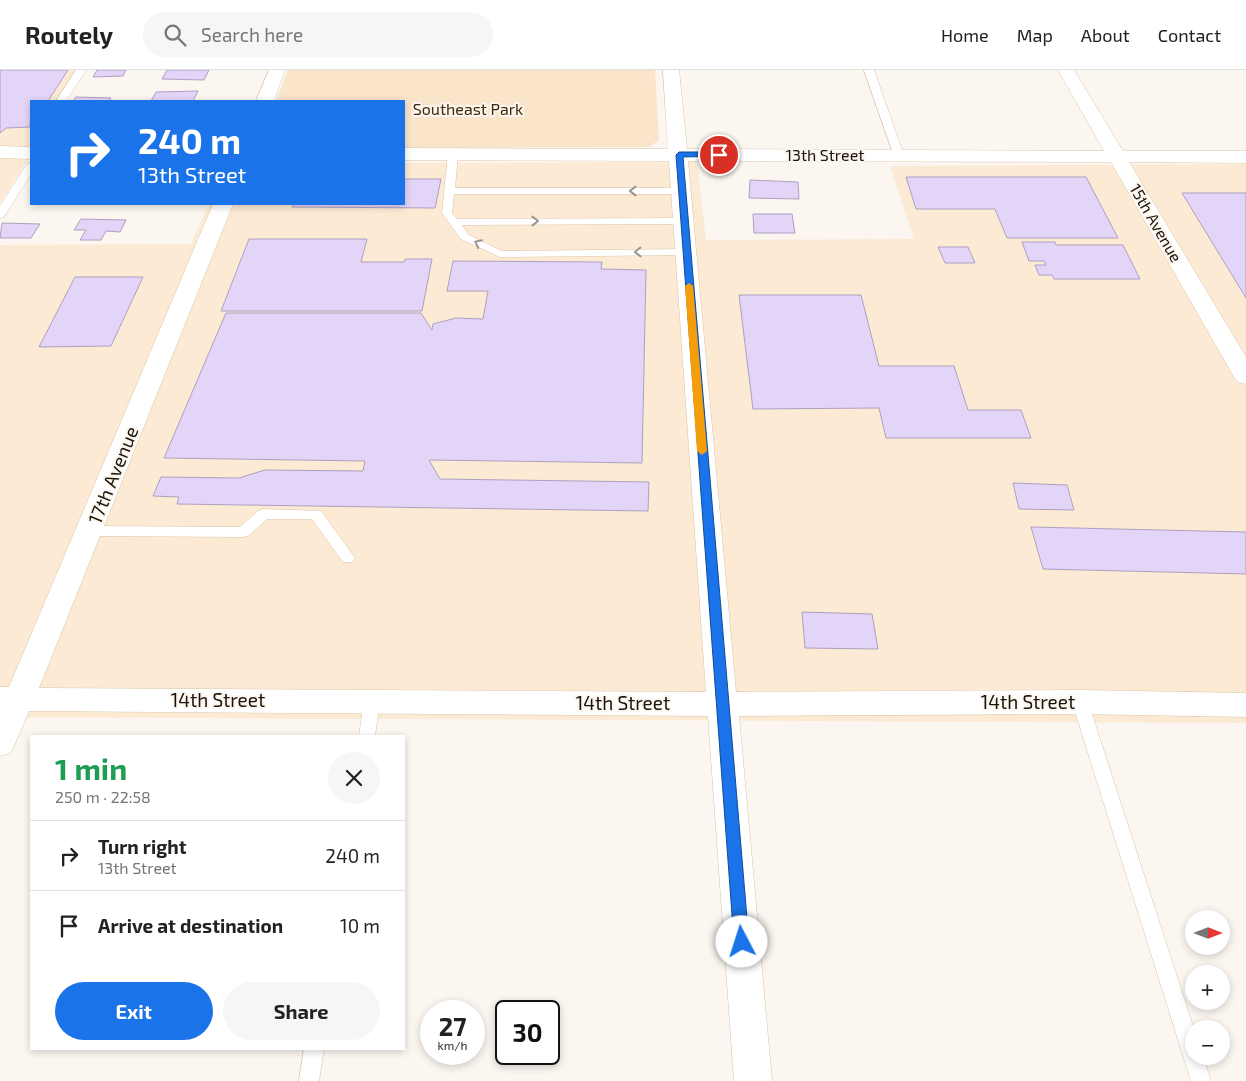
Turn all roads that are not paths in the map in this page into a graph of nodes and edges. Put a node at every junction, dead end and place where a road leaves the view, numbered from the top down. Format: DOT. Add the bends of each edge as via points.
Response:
graph roads {
  1 [pos="81,70"];
  2 [pos="277,70"];
  3 [pos="671,70"];
  4 [pos="869,70"];
  5 [pos="1066,70"];
  6 [pos="62,100"];
  7 [pos="264,100"];
  8 [pos="0,152"];
  9 [pos="405,154"];
  10 [pos="453,154"];
  11 [pos="30,155"];
  12 [pos="679,155"];
  13 [pos="899,156"];
  14 [pos="1116,156"];
  15 [pos="1246,157"];
  16 [pos="449,191"];
  17 [pos="682,191"];
  18 [pos="223,205"];
  19 [pos="0,215"];
  20 [pos="684,221"];
  21 [pos="452,222"];
  22 [pos="686,252"];
  23 [pos="1246,377"];
  24 [pos="90,531"];
  25 [pos="348,558"];
  26 [pos="10,699"];
  27 [pos="372,701"];
  28 [pos="1080,702"];
  29 [pos="723,704"];
  30 [pos="1246,705"];
  31 [pos="366,735"];
  32 [pos="0,744"];
  33 [pos="314,1050"];
  34 [pos="308,1081"];
  35 [pos="753,1081"];
  36 [pos="1201,1081"];
  1 -- 6 [label="lane"];
  2 -- 7 [label="street"];
  3 -- 12 [label="street"];
  4 -- 13 [label="lane"];
  5 -- 14 [label="street, 15th Avenue"];
  8 -- 11 [label="street"];
  9 -- 10 [label="street, 13th Street"];
  10 -- 12 [label="street, 13th Street"];
  10 -- 16 [label="lane"];
  11 -- 19 [label="lane"];
  12 -- 13 [label="street, 13th Street"];
  12 -- 17 [label="street"];
  13 -- 14 [label="street, 13th Street"];
  14 -- 15 [label="street, 13th Street"];
  14 -- 23 [label="street, 15th Avenue"];
  17 -- 16 [label="lane, one-way"];
  16 -- 21 [label="lane" via="447,213"];
  17 -- 20 [label="street"];
  18 -- 24 [label="street, 17th Avenue"];
  21 -- 20 [label="lane, one-way"];
  20 -- 22 [label="street"];
  22 -- 21 [label="lane, one-way" via="500,254 465,237"];
  22 -- 29 [label="street"];
  24 -- 25 [label="lane" via="243,532 263,514 316,514"];
  24 -- 26 [label="street, 17th Avenue"];
  26 -- 27 [label="street, 14th Street"];
  26 -- 32 [label="street, 17th Avenue"];
  27 -- 29 [label="street, 14th Street"];
  27 -- 31 [label="lane"];
  28 -- 29 [label="street, 14th Street"];
  28 -- 30 [label="street, 14th Street"];
  28 -- 36 [label="lane"];
  29 -- 35 [label="street"];
  33 -- 34 [label="lane"];
}
